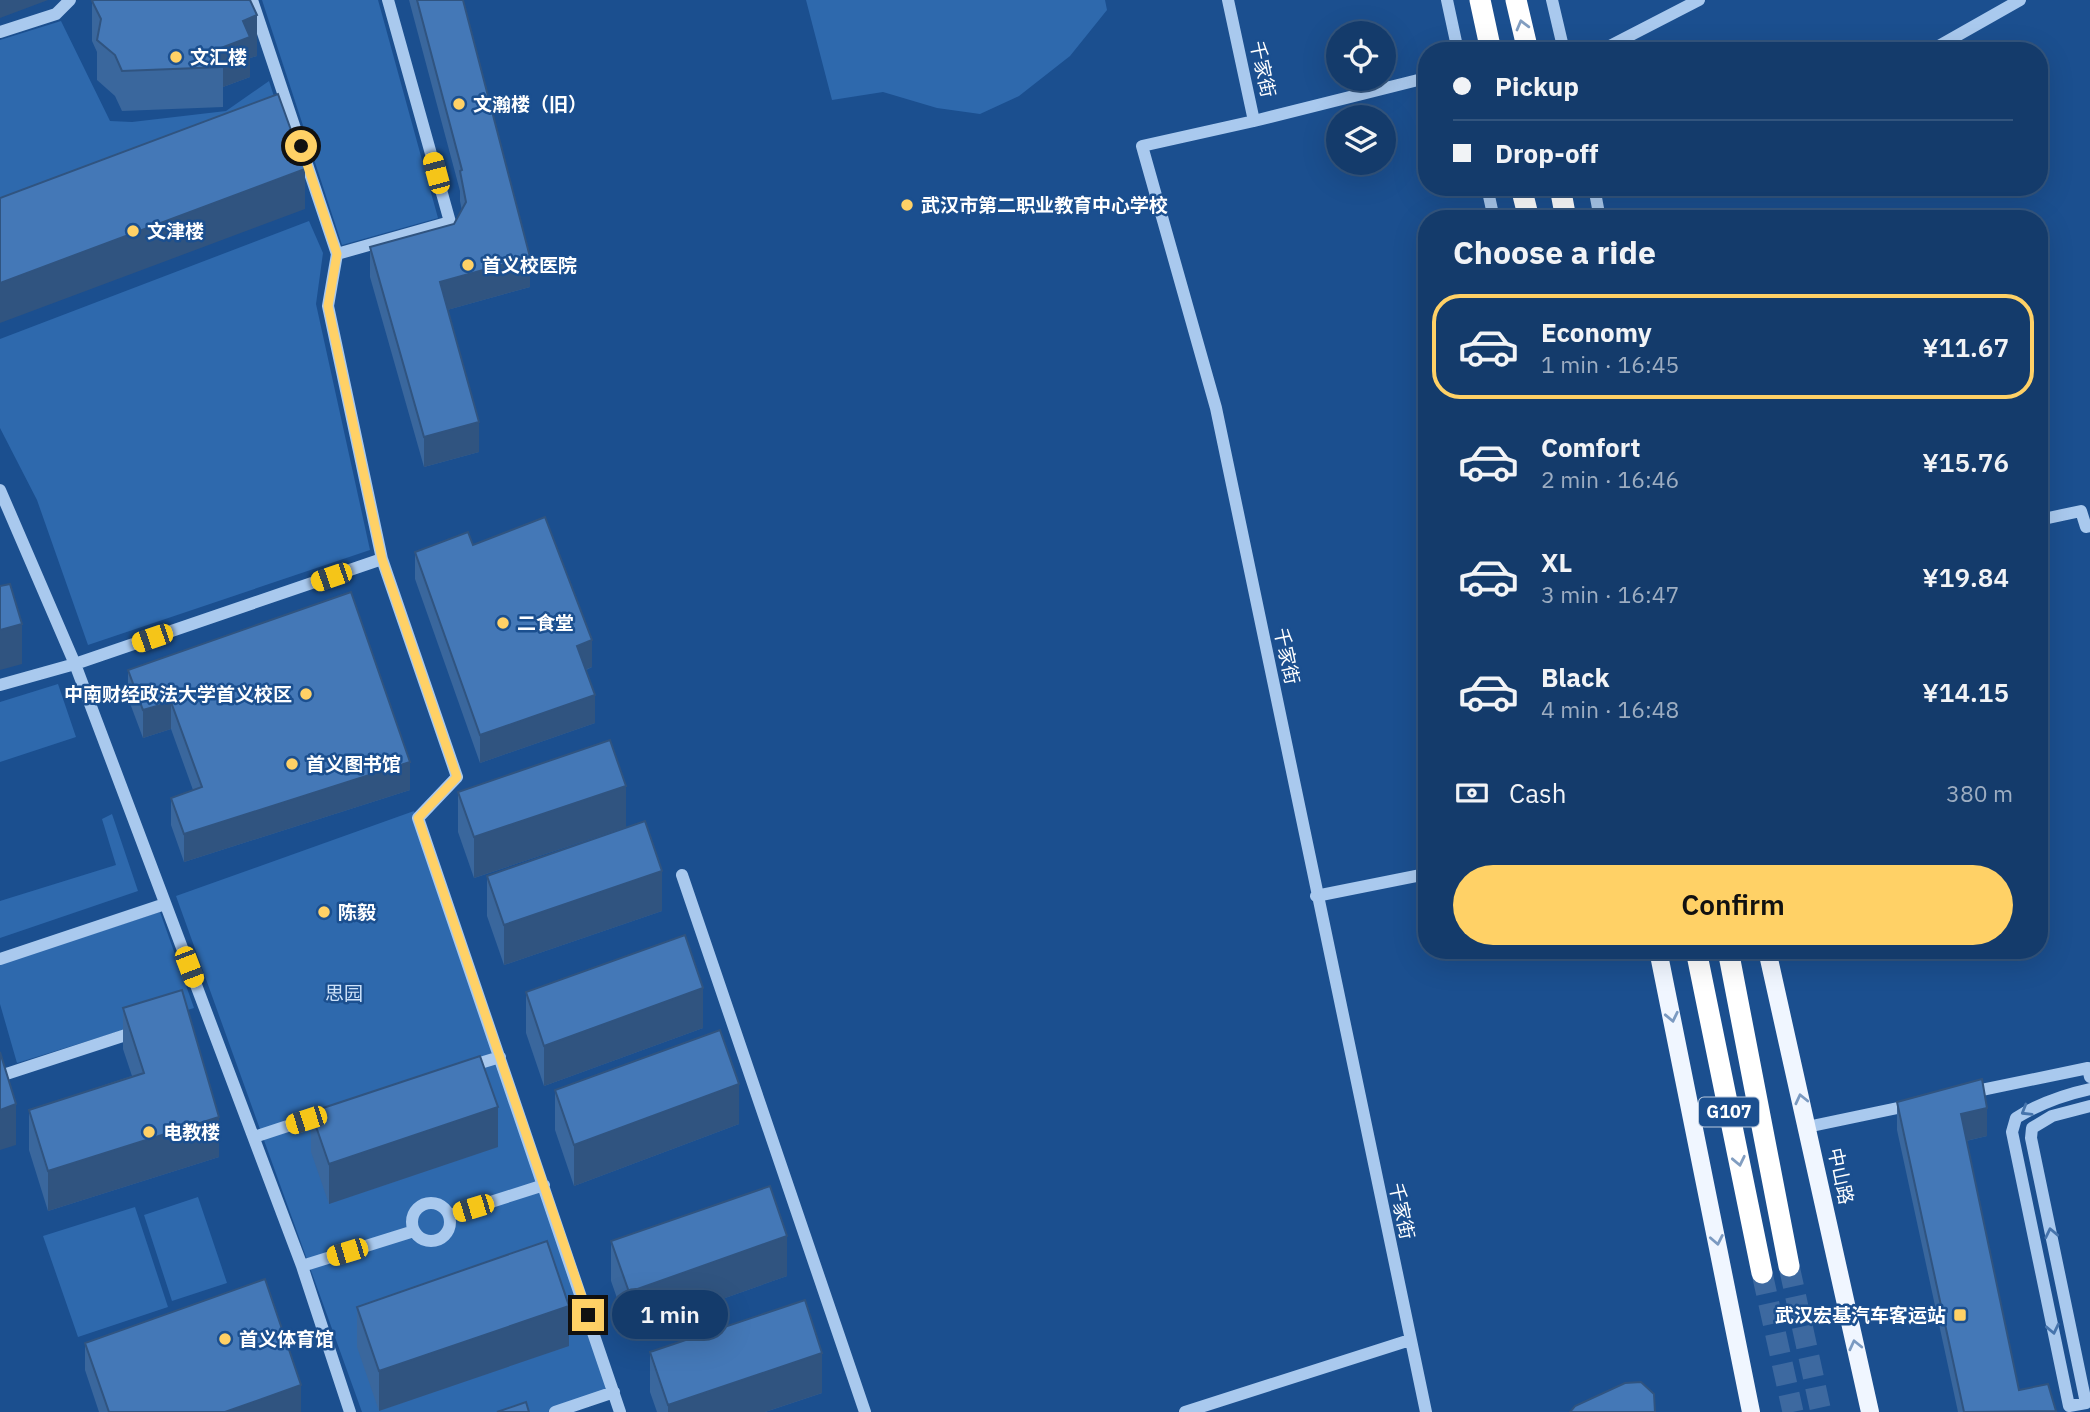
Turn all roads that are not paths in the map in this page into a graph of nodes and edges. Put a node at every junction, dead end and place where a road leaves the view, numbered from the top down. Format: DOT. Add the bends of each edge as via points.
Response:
graph roads {
  1 [pos="70,0"];
  2 [pos="252,0"];
  3 [pos="388,0"];
  4 [pos="1228,0"];
  5 [pos="1447,0"];
  6 [pos="1480,0"];
  7 [pos="1516,0"];
  8 [pos="1552,0"];
  9 [pos="1699,0"];
  10 [pos="2020,0"];
  11 [pos="0,32"];
  12 [pos="1456,42"];
  13 [pos="1489,42"];
  14 [pos="1526,42"];
  15 [pos="1562,42"];
  16 [pos="1617,42"];
  17 [pos="1946,42"];
  18 [pos="1418,80"];
  19 [pos="1254,121"];
  20 [pos="337,254"];
  21 [pos="0,490"];
  22 [pos="2048,518"];
  23 [pos="2090,526"];
  24 [pos="382,559"];
  25 [pos="75,664"];
  26 [pos="0,685"];
  27 [pos="682,875"];
  28 [pos="1418,876"];
  29 [pos="1316,896"];
  30 [pos="164,904"];
  31 [pos="0,959"];
  32 [pos="1660,959"];
  33 [pos="1698,959"];
  34 [pos="1730,959"];
  35 [pos="1769,959"];
  36 [pos="154,1026"];
  37 [pos="500,1056"];
  38 [pos="449,1073"];
  39 [pos="0,1076"];
  40 [pos="2090,1077"];
  41 [pos="2090,1089"];
  42 [pos="1954,1096"];
  43 [pos="1927,1102"];
  44 [pos="2090,1106"];
  45 [pos="346,1107"];
  46 [pos="1807,1127"];
  47 [pos="254,1137"];
  48 [pos="544,1185"];
  49 [pos="450,1215"];
  50 [pos="414,1231"];
  51 [pos="302,1266"];
  52 [pos="1789,1266"];
  53 [pos="1762,1273"];
  54 [pos="1410,1340"];
  55 [pos="614,1392"];
  56 [pos="350,1412"];
  57 [pos="555,1412"];
  58 [pos="621,1412"];
  59 [pos="865,1412"];
  60 [pos="1185,1412"];
  61 [pos="1426,1412"];
  62 [pos="1751,1412"];
  63 [pos="1870,1412"];
  1 -- 11 [label="street" via="56,14"];
  2 -- 20 [label="street"];
  3 -- 20 [label="street" via="450,222"];
  4 -- 19 [label="street, 千家街"];
  5 -- 12 [label="street"];
  6 -- 13 [label="highway"];
  14 -- 7 [label="highway, one-way"];
  8 -- 15 [label="street"];
  9 -- 16 [label="street"];
  10 -- 17 [label="street"];
  18 -- 19 [label="street"];
  19 -- 29 [label="street, 千家街" via="1142,146 1216,408"];
  20 -- 24 [label="street" via="328,306"];
  21 -- 25 [label="street"];
  22 -- 23 [label="street" via="2081,512 2086,527"];
  24 -- 25 [label="street"];
  24 -- 37 [label="street" via="457,777 418,818"];
  25 -- 26 [label="street"];
  25 -- 30 [label="street"];
  27 -- 59 [label="street"];
  28 -- 29 [label="street"];
  29 -- 54 [label="street, 千家街"];
  30 -- 31 [label="street"];
  30 -- 47 [label="street" via="199,1011"];
  32 -- 62 [label="main road, one-way"];
  33 -- 53 [label="highway, G107, one-way"];
  34 -- 52 [label="highway, G107"];
  46 -- 35 [label="main road, 中山路, one-way"];
  36 -- 39 [label="street"];
  37 -- 38 [label="street"];
  37 -- 48 [label="street"];
  40 -- 42 [label="street" via="2088,1068"];
  41 -- 44 [label="street, one-way" via="2035,1106 2016,1118 2012,1132 2069,1406 2086,1403 2031,1138 2032,1128 2042,1121"];
  43 -- 46 [label="street"];
  45 -- 47 [label="street"];
  63 -- 46 [label="main road, 中山路, one-way"];
  47 -- 51 [label="street"];
  48 -- 49 [label="street"];
  48 -- 55 [label="street"];
  49 -- 50 [label="street" via="442,1238 427,1241"];
  49 -- 50 [label="street" via="436,1203 423,1204 412,1218"];
  50 -- 51 [label="street"];
  51 -- 56 [label="street"];
  54 -- 60 [label="street"];
  54 -- 61 [label="street, 千家街"];
  55 -- 57 [label="street"];
  55 -- 58 [label="street"];
}
